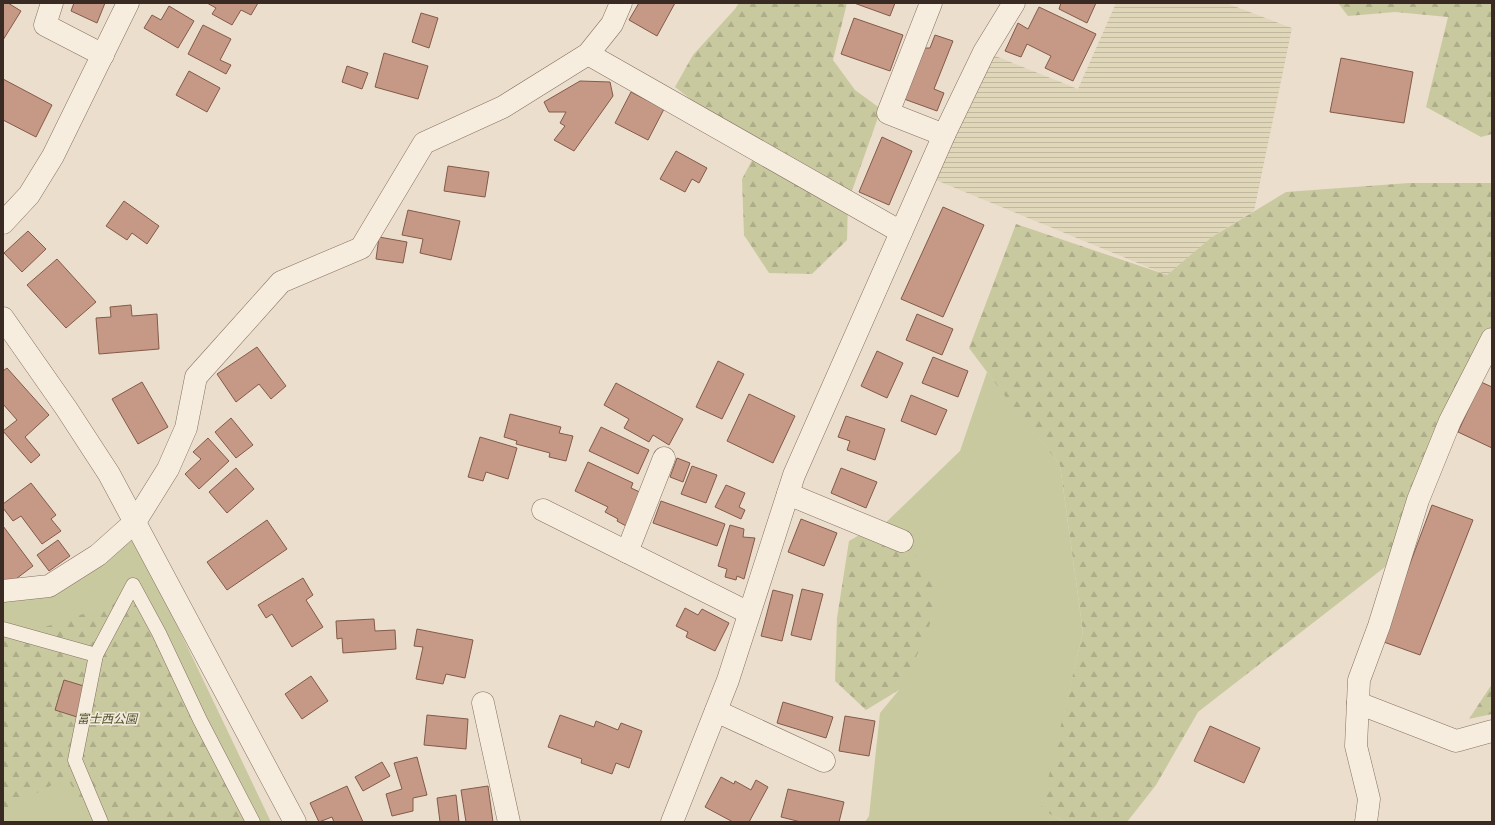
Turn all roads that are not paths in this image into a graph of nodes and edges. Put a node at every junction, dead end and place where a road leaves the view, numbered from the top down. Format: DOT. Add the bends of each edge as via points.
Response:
graph roads {
  1 [pos="52,3"];
  2 [pos="128,3"];
  3 [pos="621,3"];
  4 [pos="931,3"];
  5 [pos="1014,3"];
  6 [pos="588,54"];
  7 [pos="103,55"];
  8 [pos="944,134"];
  9 [pos="3,223"];
  10 [pos="901,232"];
  11 [pos="3,318"];
  12 [pos="1492,339"];
  13 [pos="664,458"];
  14 [pos="788,494"];
  15 [pos="543,510"];
  16 [pos="135,522"];
  17 [pos="902,541"];
  18 [pos="627,552"];
  19 [pos="3,591"];
  20 [pos="749,613"];
  21 [pos="3,629"];
  22 [pos="96,655"];
  23 [pos="483,703"];
  24 [pos="1358,703"];
  25 [pos="716,711"];
  26 [pos="1492,731"];
  27 [pos="824,760"];
  28 [pos="102,822"];
  29 [pos="253,822"];
  30 [pos="295,822"];
  31 [pos="509,822"];
  32 [pos="672,822"];
  33 [pos="1366,822"];
  1 -- 7 [label="street" via="46,25"];
  2 -- 7 [label="street"];
  3 -- 6 [label="street" via="612,24"];
  4 -- 8 [label="street" via="888,113"];
  5 -- 8 [label="street" via="984,52"];
  6 -- 10 [label="street"];
  6 -- 16 [label="street" via="503,107 424,143 361,248 281,282 196,377 186,428 168,469"];
  7 -- 9 [label="street" via="53,156 29,195"];
  8 -- 10 [label="street"];
  10 -- 14 [label="street"];
  11 -- 16 [label="street" via="105,467"];
  12 -- 24 [label="street" via="1450,421 1418,500 1379,626 1359,680"];
  13 -- 18 [label="street"];
  14 -- 17 [label="street"];
  14 -- 20 [label="street"];
  15 -- 18 [label="street"];
  16 -- 19 [label="street" via="98,555 49,586"];
  16 -- 30 [label="street"];
  18 -- 20 [label="street"];
  20 -- 25 [label="street"];
  21 -- 22 [label="lane"];
  22 -- 28 [label="lane" via="75,760"];
  22 -- 29 [label="lane" via="133,585"];
  23 -- 31 [label="street"];
  24 -- 26 [label="street" via="1456,741"];
  24 -- 33 [label="street" via="1356,746 1369,799"];
  25 -- 27 [label="street"];
  25 -- 32 [label="street"];
}
